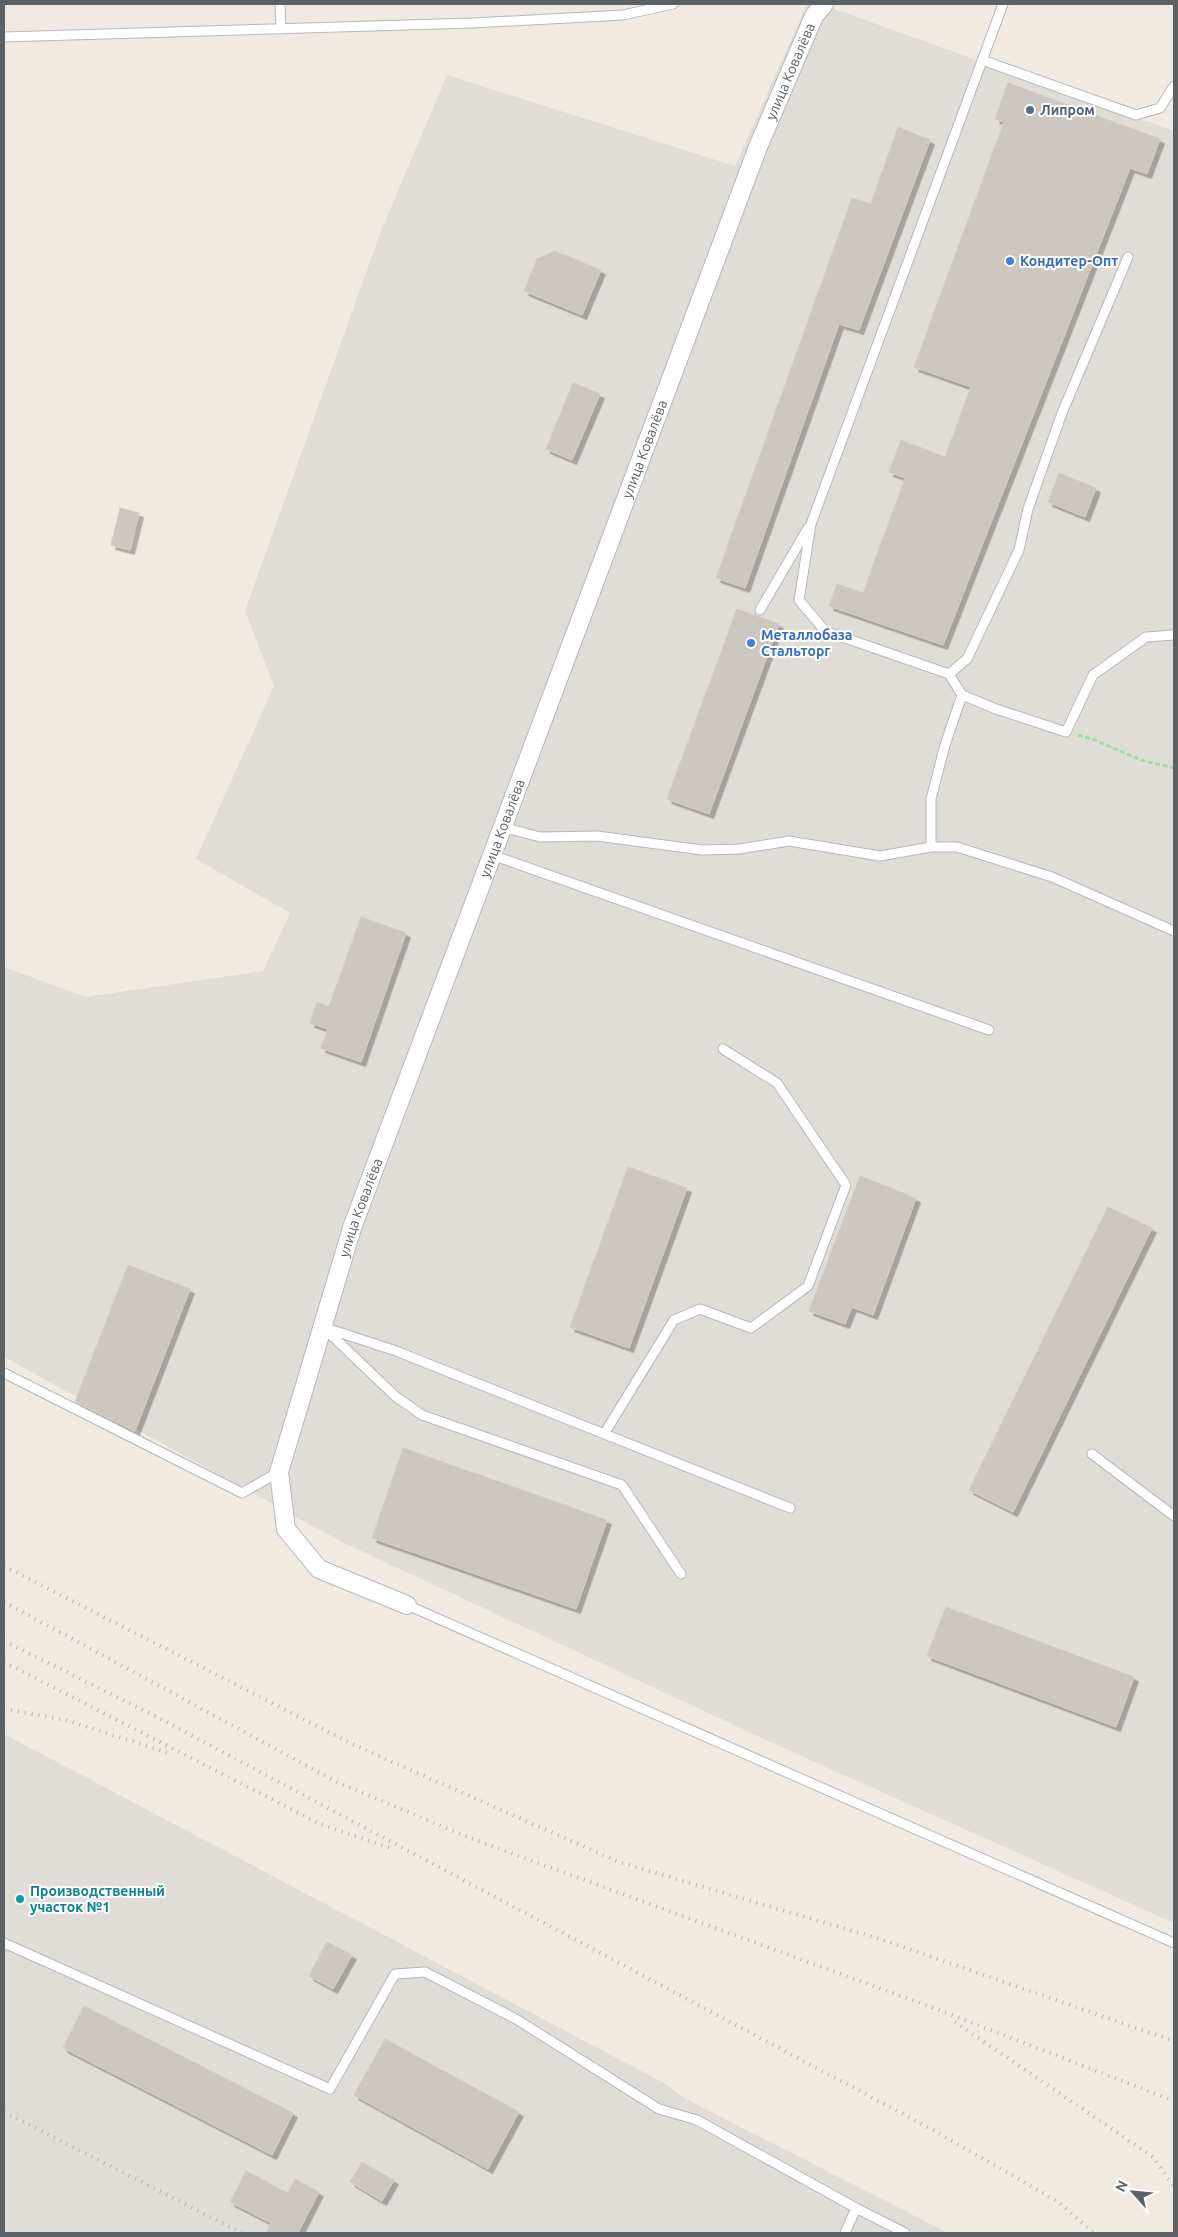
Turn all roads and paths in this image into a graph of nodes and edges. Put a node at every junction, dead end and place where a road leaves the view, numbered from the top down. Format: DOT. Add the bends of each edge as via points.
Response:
graph roads {
  1 [pos="280,4"];
  2 [pos="673,4"];
  3 [pos="824,4"];
  4 [pos="1003,4"];
  5 [pos="281,29"];
  6 [pos="4,37"];
  7 [pos="982,60"];
  8 [pos="1174,86"];
  9 [pos="1128,256"];
  10 [pos="811,524"];
  11 [pos="760,610"];
  12 [pos="1174,635"];
  13 [pos="949,674"];
  14 [pos="962,695"];
  15 [pos="1066,732"];
  16 [pos="1174,768"];
  17 [pos="502,827"];
  18 [pos="931,847"];
  19 [pos="492,855"];
  20 [pos="1174,931"];
  21 [pos="989,1030"];
  22 [pos="723,1049"];
  23 [pos="323,1327"];
  24 [pos="4,1373"];
  25 [pos="604,1434"];
  26 [pos="1092,1454"];
  27 [pos="279,1472"];
  28 [pos="790,1508"];
  29 [pos="1174,1516"];
  30 [pos="681,1574"];
  31 [pos="408,1605"];
  32 [pos="1174,1942"];
  33 [pos="4,1943"];
  34 [pos="856,2208"];
  35 [pos="845,2233"];
  36 [pos="905,2233"];
  1 -- 5 [label="lane"];
  2 -- 5 [label="lane" via="623,15"];
  3 -- 17 [label="street, улица Ковалёва" via="814,16 758,147"];
  4 -- 7 [label="lane"];
  5 -- 6 [label="lane"];
  7 -- 8 [label="lane" via="1136,115 1160,108"];
  7 -- 10 [label="lane"];
  9 -- 13 [label="lane" via="1062,413 1028,509 1020,550 967,659"];
  10 -- 11 [label="lane"];
  10 -- 13 [label="lane" via="799,600 825,631"];
  12 -- 15 [label="lane" via="1146,637 1093,675"];
  13 -- 14 [label="lane"];
  14 -- 15 [label="lane"];
  14 -- 18 [label="lane" via="931,799"];
  15 -- 16 [label="path" via="1095,740 1141,760"];
  17 -- 18 [label="lane" via="540,837 597,836 702,850 739,849 789,841 880,856"];
  17 -- 19 [label="street, улица Ковалёва"];
  18 -- 20 [label="lane" via="957,847 1052,876"];
  19 -- 21 [label="lane"];
  19 -- 23 [label="street, улица Ковалёва" via="352,1228"];
  22 -- 25 [label="lane" via="777,1083 846,1185 808,1286 751,1328 700,1310 674,1320"];
  23 -- 25 [label="lane" via="396,1351"];
  23 -- 27 [label="street, улица Ковалёва"];
  23 -- 30 [label="lane" via="395,1396 422,1416 622,1485"];
  24 -- 27 [label="lane" via="242,1493"];
  25 -- 28 [label="lane"];
  26 -- 29 [label="lane"];
  27 -- 31 [label="street, улица Ковалёва" via="286,1529 319,1569"];
  31 -- 32 [label="lane"];
  33 -- 34 [label="lane" via="330,2089 395,1974 425,1972 516,2019 659,2109 697,2120"];
  34 -- 35 [label="lane"];
  34 -- 36 [label="lane"];
}
